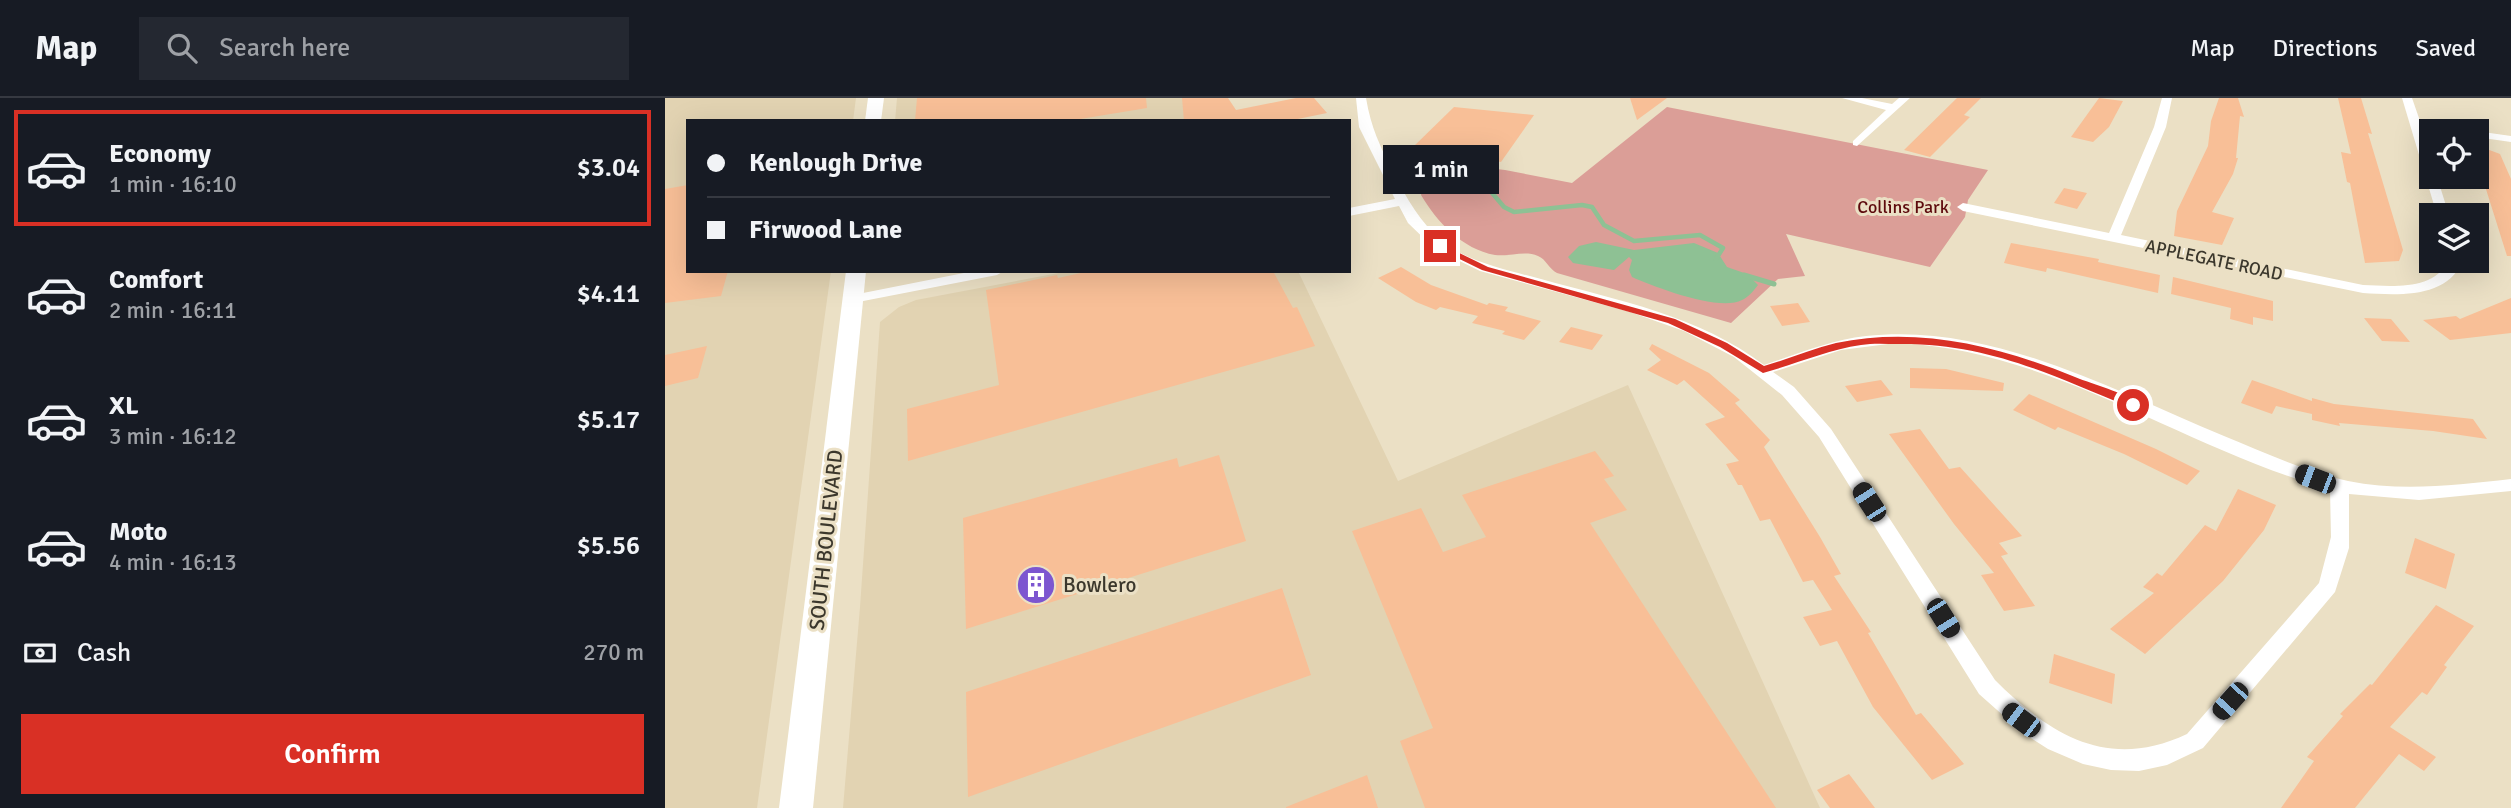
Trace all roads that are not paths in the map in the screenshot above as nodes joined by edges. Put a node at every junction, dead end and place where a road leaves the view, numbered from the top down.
1 (876, 98) edge
2 (1361, 98) edge
3 (1847, 98) edge
4 (1905, 98) edge
5 (2167, 98) edge
6 (2407, 98) edge
7 (1893, 108) junction
8 (873, 119) edge
9 (2415, 124) junction
10 (2419, 125) edge
11 (2489, 136) edge
12 (2419, 137) edge
13 (2511, 139) edge
14 (1857, 142) dead end
15 (1402, 202) junction
16 (1963, 207) dead end
17 (1351, 212) edge
18 (2113, 239) junction
19 (856, 273) edge
20 (987, 273) edge
21 (2448, 273) edge
22 (853, 299) junction
23 (1763, 370) junction
24 (2339, 485) junction
25 (2511, 485) edge
26 (796, 808) edge

1 - 8 main road
2 - 15 street
3 - 7 street
4 - 7 street
5 - 18 street
6 - 9 street
7 - 14 street
9 - 10 street
9 - 12 street
11 - 13 street
15 - 17 street
15 - 23 street
16 - 18 street, APPLEGATE ROAD
18 - 21 street, APPLEGATE ROAD
19 - 22 main road, SOUTH BOULEVARD
20 - 22 street
22 - 26 main road, SOUTH BOULEVARD
23 - 24 street
23 - 24 street
24 - 25 street

